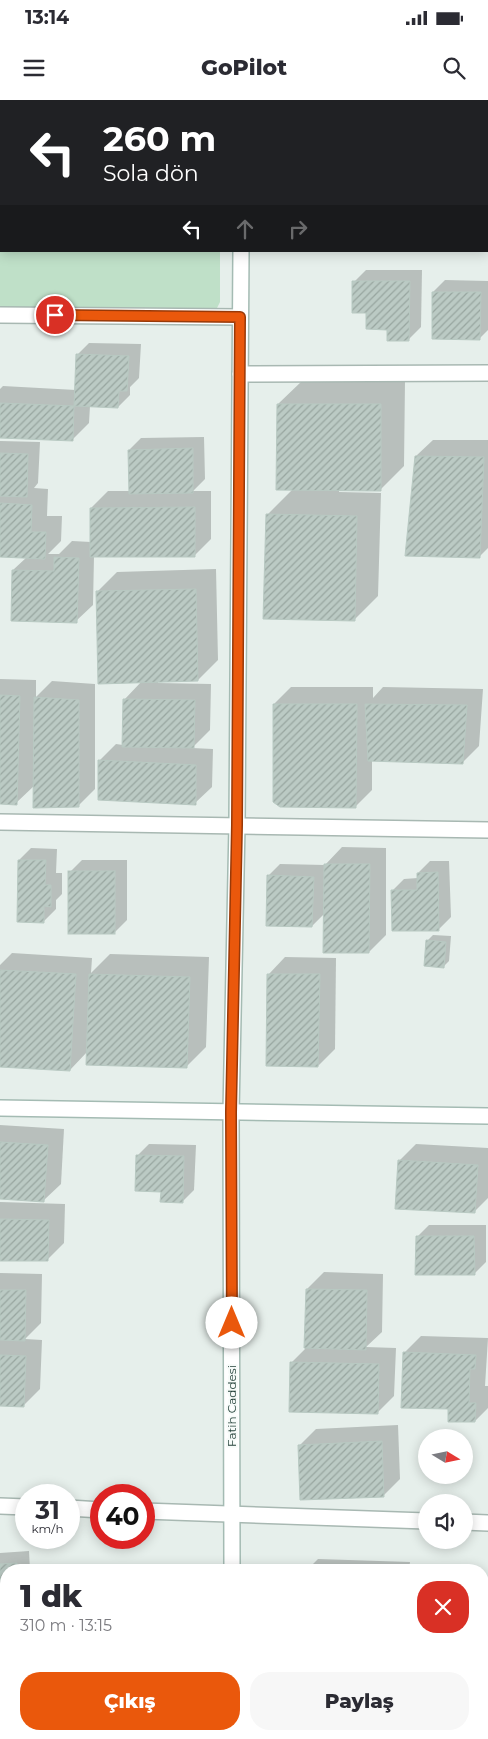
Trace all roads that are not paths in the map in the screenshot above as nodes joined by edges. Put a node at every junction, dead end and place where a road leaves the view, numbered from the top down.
1 (241, 252) edge
2 (0, 314) edge
3 (240, 317) junction
4 (488, 373) edge
5 (240, 374) junction
6 (0, 822) edge
7 (237, 825) junction
8 (488, 830) edge
9 (0, 1108) edge
10 (231, 1112) junction
11 (488, 1116) edge
12 (0, 1506) edge
13 (15, 1507) edge
14 (155, 1511) edge
15 (232, 1514) junction
16 (418, 1521) edge
17 (473, 1522) edge
18 (488, 1523) edge
19 (232, 1564) edge

1 - 3 street, Fatih Caddesi
2 - 3 street
3 - 5 street, Fatih Caddesi
4 - 5 street
5 - 7 street, Fatih Caddesi
6 - 7 street
7 - 8 street
7 - 10 street, Fatih Caddesi
9 - 10 street
10 - 11 street
10 - 15 street, Fatih Caddesi
12 - 13 street
14 - 15 street
15 - 16 street
15 - 19 street, Fatih Caddesi
17 - 18 street

